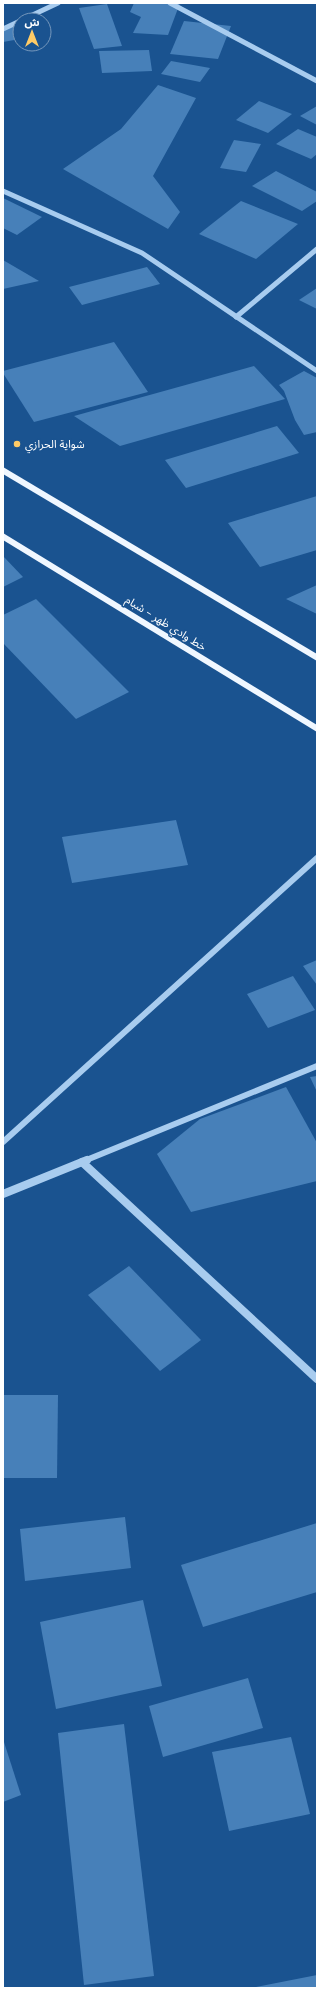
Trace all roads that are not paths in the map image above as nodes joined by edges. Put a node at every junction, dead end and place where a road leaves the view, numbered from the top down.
1 (58, 3) edge
2 (170, 3) edge
3 (38, 12) edge
4 (12, 24) edge
5 (3, 29) edge
6 (317, 81) edge
7 (3, 191) edge
8 (317, 249) edge
9 (236, 317) junction
10 (317, 371) edge
11 (3, 470) edge
12 (3, 536) edge
13 (317, 658) edge
14 (317, 729) edge
15 (317, 858) edge
16 (317, 1066) edge
17 (3, 1142) edge
18 (82, 1162) junction
19 (3, 1194) edge
20 (317, 1379) edge

1 - 3 street
2 - 6 street
4 - 5 street
7 - 9 street
8 - 9 street
9 - 10 street
11 - 13 main road
12 - 14 main road, خط وادي ظهر - شبام
15 - 17 street
16 - 18 street
18 - 19 street
18 - 20 street

